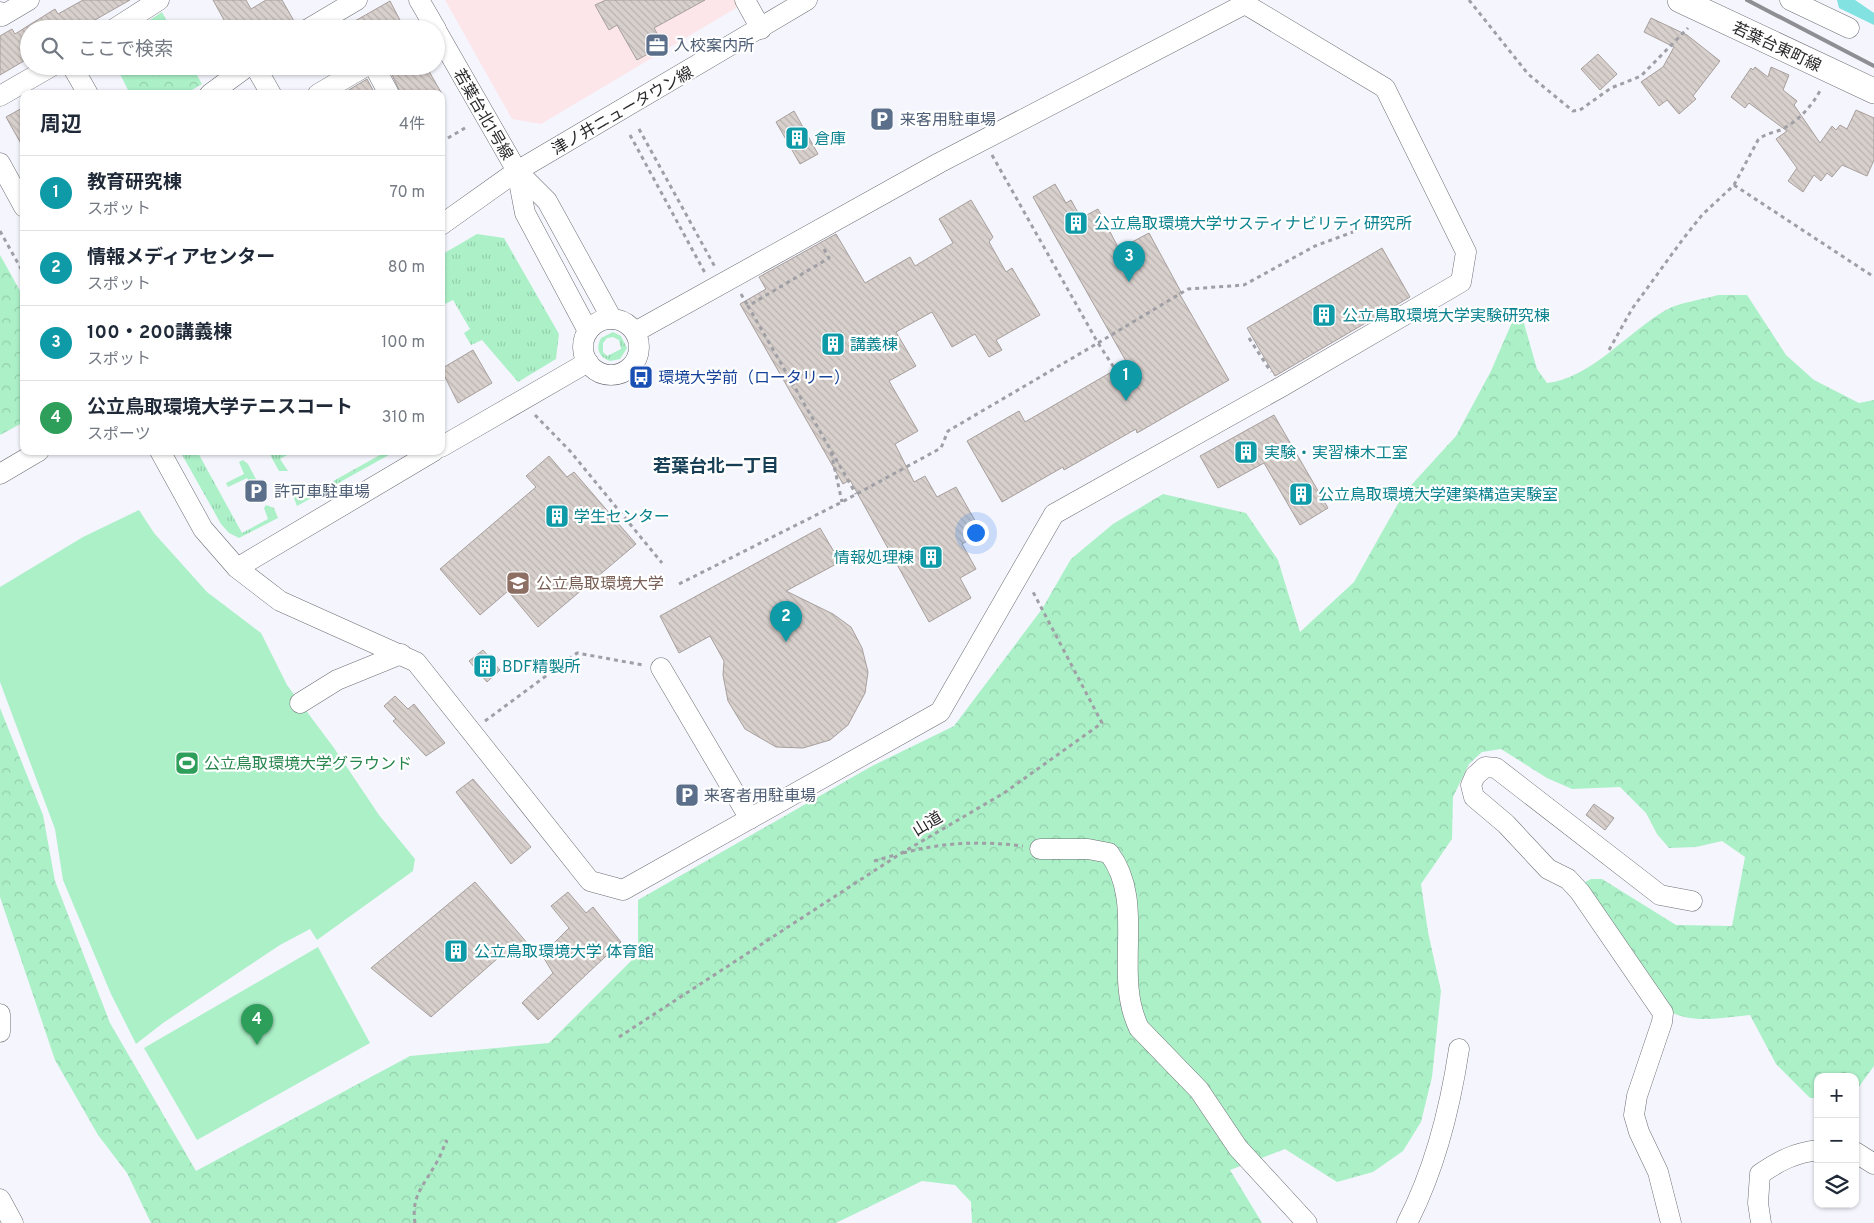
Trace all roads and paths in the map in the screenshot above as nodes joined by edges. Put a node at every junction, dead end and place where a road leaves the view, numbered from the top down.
1 (29, 0) edge
2 (159, 0) edge
3 (357, 0) edge
4 (419, 0) edge
5 (745, 0) edge
6 (807, 0) edge
7 (1469, 0) edge
8 (1790, 0) edge
9 (1693, 3) edge
10 (0, 12) edge
11 (128, 20) edge
12 (323, 20) edge
13 (431, 20) edge
14 (1849, 28) dead end
15 (761, 29) junction
16 (445, 45) edge
17 (1831, 71) junction
18 (36, 75) edge
19 (77, 75) edge
20 (236, 75) edge
21 (260, 75) edge
22 (351, 75) edge
23 (378, 75) edge
24 (86, 90) edge
25 (215, 90) edge
26 (269, 90) edge
27 (325, 90) edge
28 (386, 90) edge
29 (1874, 91) edge
30 (0, 96) edge
31 (466, 128) dead end
32 (640, 130) dead end
33 (630, 135) dead end
34 (445, 140) edge
35 (990, 150) dead end
36 (0, 163) edge
37 (517, 172) junction
38 (1734, 184) junction
39 (20, 200) edge
40 (445, 222) edge
41 (0, 231) edge
42 (1353, 232) dead end
43 (821, 244) dead end
44 (20, 267) edge
45 (718, 272) dead end
46 (1874, 277) edge
47 (708, 278) dead end
48 (612, 319) junction
49 (588, 331) junction
50 (635, 332) junction
51 (1249, 338) dead end
52 (1098, 343) junction
53 (1609, 350) dead end
54 (588, 362) junction
55 (1124, 383) dead end
56 (1281, 387) junction
57 (521, 400) junction
58 (445, 445) edge
59 (830, 449) junction
60 (32, 455) edge
61 (162, 455) edge
62 (427, 455) edge
63 (0, 474) edge
64 (856, 494) junction
65 (842, 502) junction
66 (662, 563) dead end
67 (237, 568) junction
68 (1022, 571) junction
69 (679, 584) dead end
70 (401, 654) junction
71 (661, 668) joint
72 (300, 703) dead end
73 (473, 731) junction
74 (750, 819) junction
75 (1040, 849) joint
76 (874, 861) dead end
77 (1692, 901) dead end
78 (0, 1014) edge
79 (0, 1032) edge
80 (619, 1037) dead end
81 (1459, 1049) dead end
82 (447, 1140) dead end
83 (1814, 1150) edge
84 (1859, 1155) edge
85 (1874, 1164) edge
86 (0, 1199) edge
87 (13, 1223) edge
88 (415, 1223) edge
89 (1307, 1223) edge
90 (1407, 1223) edge
91 (1671, 1223) edge
92 (1761, 1223) edge

1 - 10 street
2 - 11 street
3 - 12 street
4 - 13 street, 若葉台北1号線
5 - 15 street
6 - 15 street, 津ノ井ニュータウン線
7 - 9 path
8 - 14 street
9 - 17 main road, 若葉台東町線
15 - 37 street, 津ノ井ニュータウン線
16 - 37 street, 若葉台北1号線
17 - 29 main road, 若葉台東町線
17 - 38 path
18 - 30 street
19 - 24 street
20 - 25 street
21 - 26 street
22 - 27 street
23 - 28 street
31 - 34 path
32 - 45 path
33 - 47 path
35 - 52 path
36 - 39 street
37 - 40 street, 津ノ井ニュータウン線
37 - 48 street
37 - 49 street
38 - 46 path
38 - 53 path
41 - 44 path
42 - 52 path
43 - 59 path
48 - 49 street
48 - 50 street
49 - 54 street
50 - 54 street
50 - 56 street
51 - 56 path
52 - 55 path
52 - 64 path
54 - 57 street
56 - 68 street
57 - 58 street
57 - 66 path
59 - 64 path
59 - 65 path
60 - 63 street
61 - 67 street
62 - 67 street
64 - 65 path
65 - 69 path
67 - 70 street
68 - 74 street
68 - 80 path, 山道
70 - 72 street
70 - 73 street
71 - 73 path
71 - 74 street
73 - 74 street
75 - 76 path
75 - 89 street
77 - 91 street
78 - 79 street
81 - 90 street
82 - 88 path
83 - 92 street
84 - 85 street
86 - 87 street

